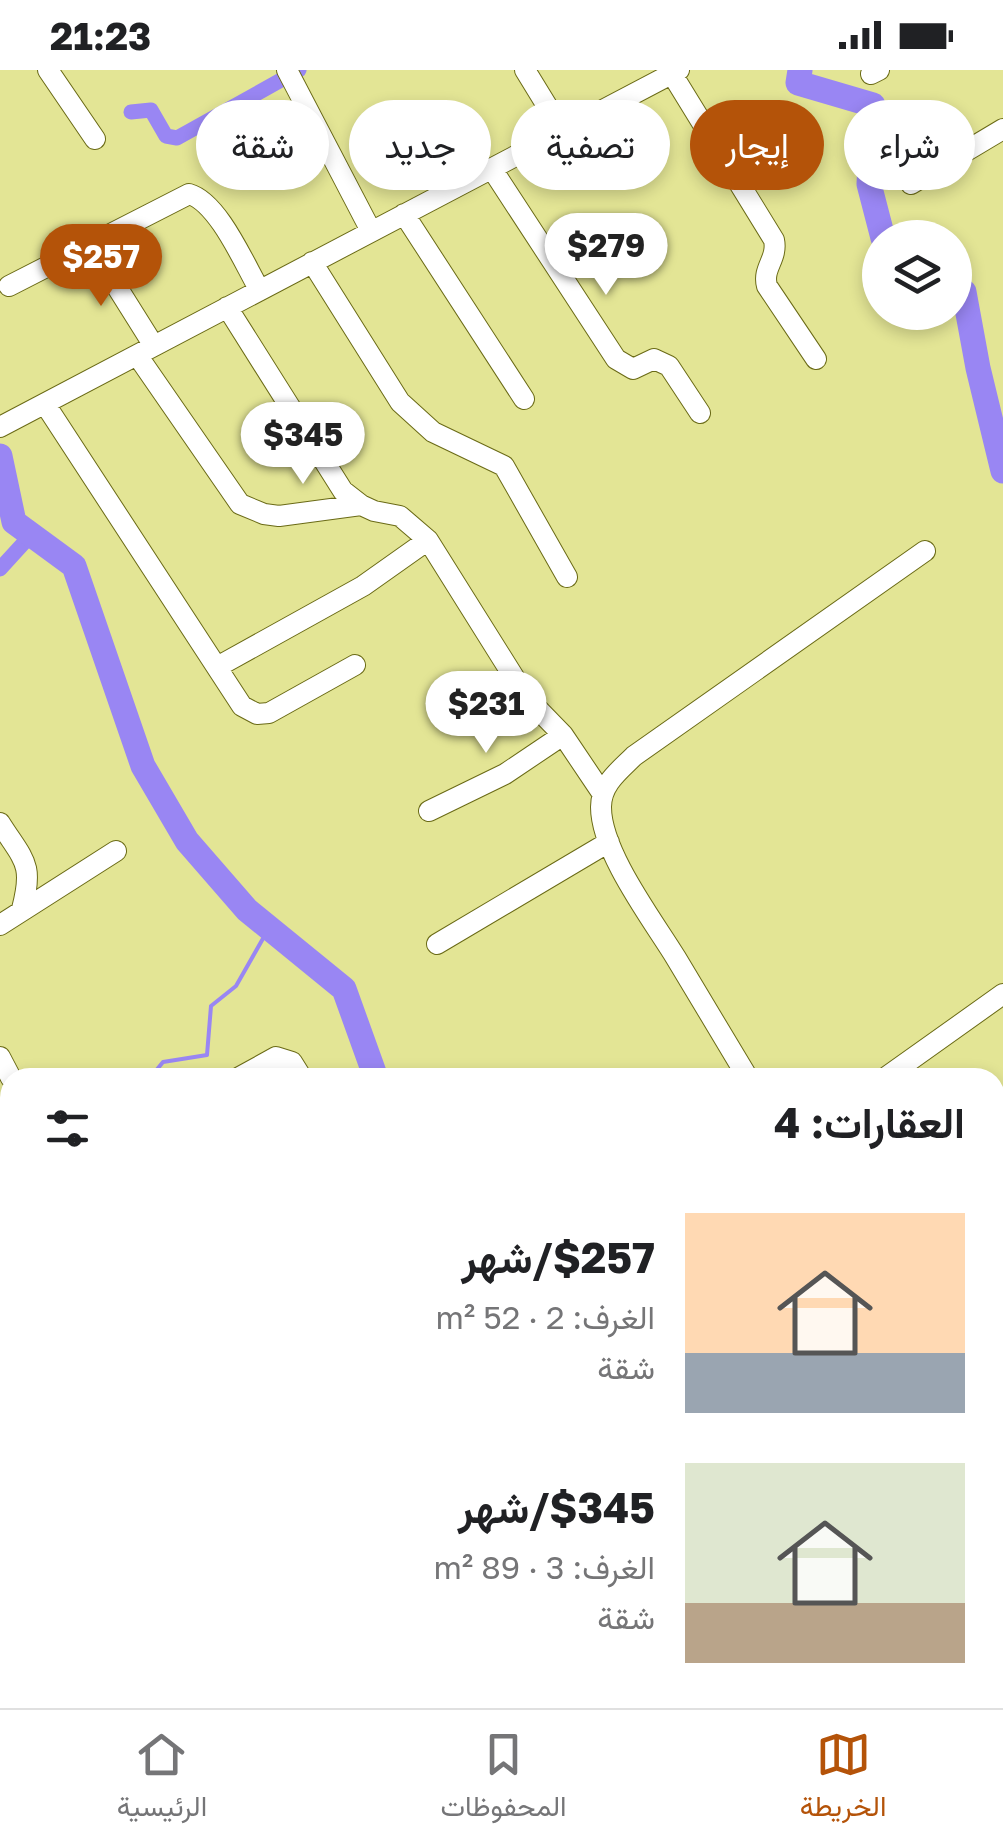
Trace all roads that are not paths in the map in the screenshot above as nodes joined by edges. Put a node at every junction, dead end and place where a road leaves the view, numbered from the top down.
1 (48, 70) edge
2 (287, 70) edge
3 (525, 70) edge
4 (676, 72) edge
5 (644, 78) edge
6 (543, 100) edge
7 (611, 100) edge
8 (1003, 129) edge
9 (95, 138) dead end
10 (975, 146) edge
11 (511, 159) edge
12 (492, 169) junction
13 (404, 214) junction
14 (372, 231) junction
15 (90, 244) junction
16 (312, 262) junction
17 (8, 286) dead end
18 (259, 289) junction
19 (227, 307) junction
20 (146, 350) junction
21 (816, 359) dead end
22 (524, 399) dead end
23 (45, 404) junction
24 (700, 413) dead end
25 (1, 427) edge
26 (361, 505) junction
27 (428, 540) junction
28 (925, 551) dead end
29 (567, 578) dead end
30 (355, 665) dead end
31 (216, 667) junction
32 (563, 735) junction
33 (602, 793) junction
34 (429, 811) dead end
35 (0, 823) edge
36 (610, 842) junction
37 (116, 851) dead end
38 (22, 909) junction
39 (0, 925) edge
40 (437, 944) dead end
41 (1003, 994) edge
42 (256, 1068) edge
43 (296, 1068) edge
44 (742, 1068) edge
45 (899, 1068) edge

1 - 9 street
2 - 14 street
3 - 6 street
4 - 5 street
4 - 21 street
5 - 7 street
8 - 10 street
11 - 12 street
12 - 13 street
12 - 24 street
13 - 14 street
13 - 22 street
14 - 16 street
15 - 17 street
15 - 18 street
15 - 20 street
16 - 18 street
16 - 29 street
18 - 19 street
19 - 20 street
19 - 26 street
20 - 23 street
20 - 26 street
23 - 25 street
23 - 31 street
26 - 27 street
27 - 31 street
27 - 32 street
28 - 33 street
30 - 31 street
32 - 33 street
32 - 34 street
33 - 36 street
35 - 38 street
36 - 40 street
36 - 44 street
37 - 38 street
38 - 39 street
41 - 45 street
42 - 43 street

